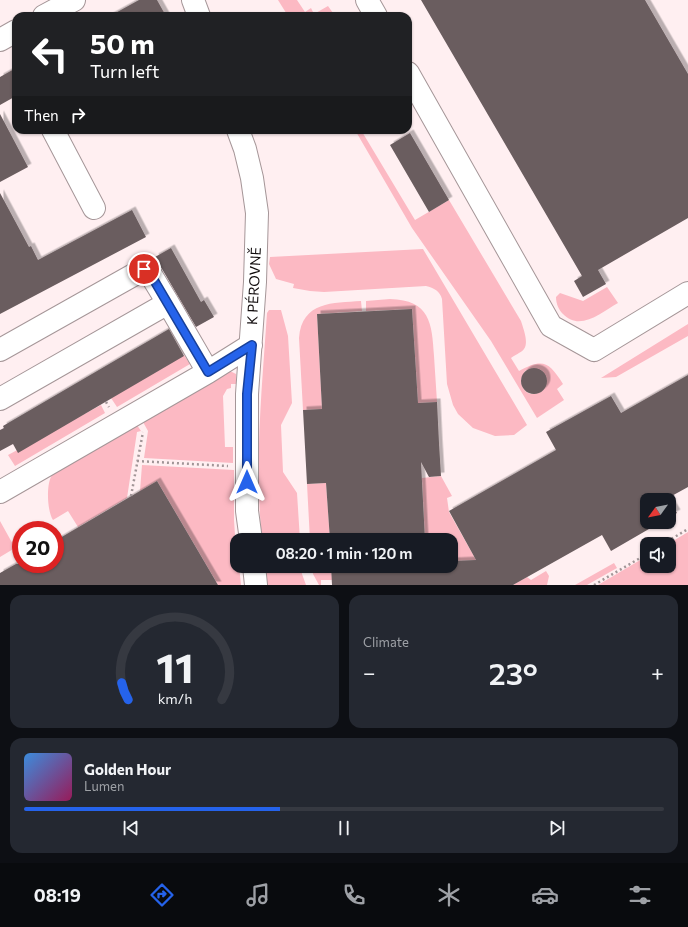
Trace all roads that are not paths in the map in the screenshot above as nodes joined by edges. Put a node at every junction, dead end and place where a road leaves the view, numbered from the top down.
1 (74, 0) edge
2 (193, 0) edge
3 (367, 0) edge
4 (52, 12) edge
5 (198, 12) edge
6 (374, 12) edge
7 (12, 34) edge
8 (0, 40) edge
9 (412, 80) edge
10 (55, 134) edge
11 (239, 134) edge
12 (94, 208) dead end
13 (688, 293) edge
14 (168, 303) junction
15 (252, 345) junction
16 (0, 350) edge
17 (208, 372) junction
18 (0, 400) edge
19 (0, 492) edge
20 (250, 533) edge
21 (255, 573) edge
22 (256, 585) edge

1 - 4 street
2 - 5 street
3 - 6 street
7 - 8 street
9 - 13 street
10 - 12 street
11 - 15 street, K PÉROVNĚ
14 - 16 street
14 - 17 street
14 - 18 street
15 - 17 street
15 - 20 street, K PÉROVNĚ
17 - 19 street
21 - 22 street

